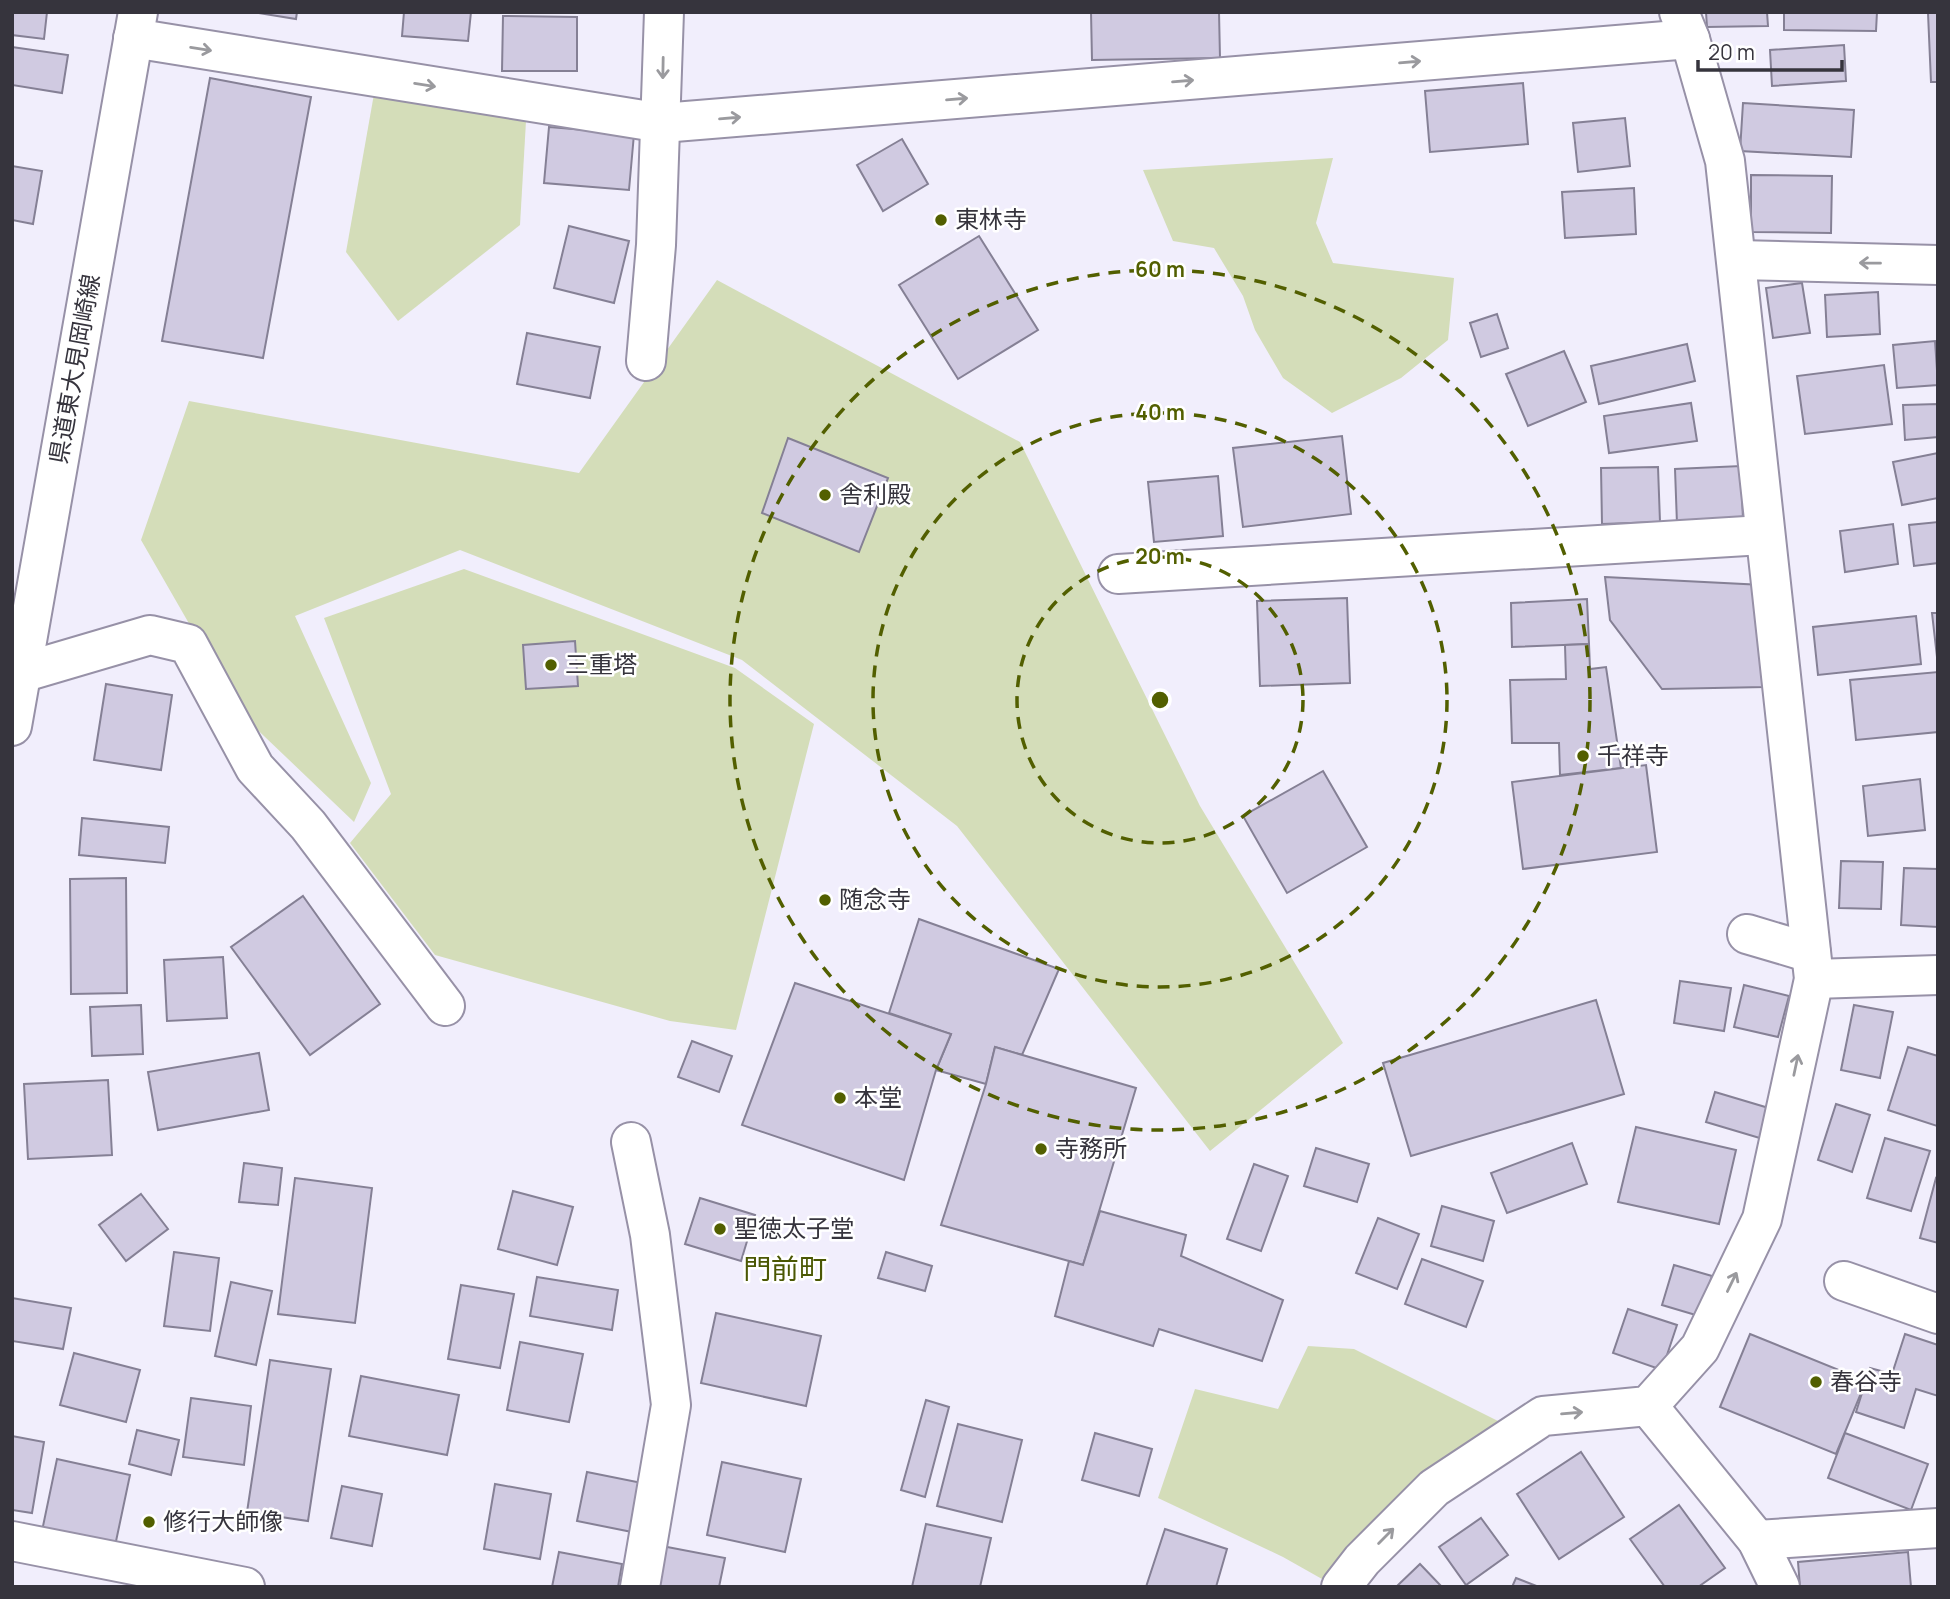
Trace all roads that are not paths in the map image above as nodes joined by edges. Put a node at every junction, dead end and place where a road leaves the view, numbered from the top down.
1 (664, 12) edge
2 (135, 25) edge
3 (1684, 26) edge
4 (662, 124) junction
5 (1738, 260) junction
6 (1938, 265) edge
7 (646, 361) dead end
8 (1763, 535) junction
9 (1118, 574) dead end
10 (17, 672) edge
11 (12, 726) edge
12 (1747, 934) dead end
13 (1813, 966) junction
14 (1938, 975) edge
15 (445, 1006) dead end
16 (631, 1142) dead end
17 (1843, 1281) dead end
18 (1938, 1314) edge
19 (1648, 1406) junction
20 (1938, 1528) edge
21 (1757, 1540) junction
22 (12, 1541) edge
23 (245, 1587) edge
24 (640, 1587) edge
25 (1341, 1587) edge
26 (1780, 1587) edge

1 -> 4 street
2 -> 4 street
2 - 10 street, 県道東大見岡崎線
4 -> 3 street
3 - 5 street
4 - 7 street
6 -> 5 street
5 - 8 street
8 - 9 street
8 - 13 street
10 - 11 street, 県道東大見岡崎線
10 - 15 street
12 - 13 street
13 - 14 street
19 -> 13 street
16 - 24 street
17 - 18 street
19 - 21 street
25 -> 19 street
20 - 21 street
21 - 26 street
22 - 23 street

